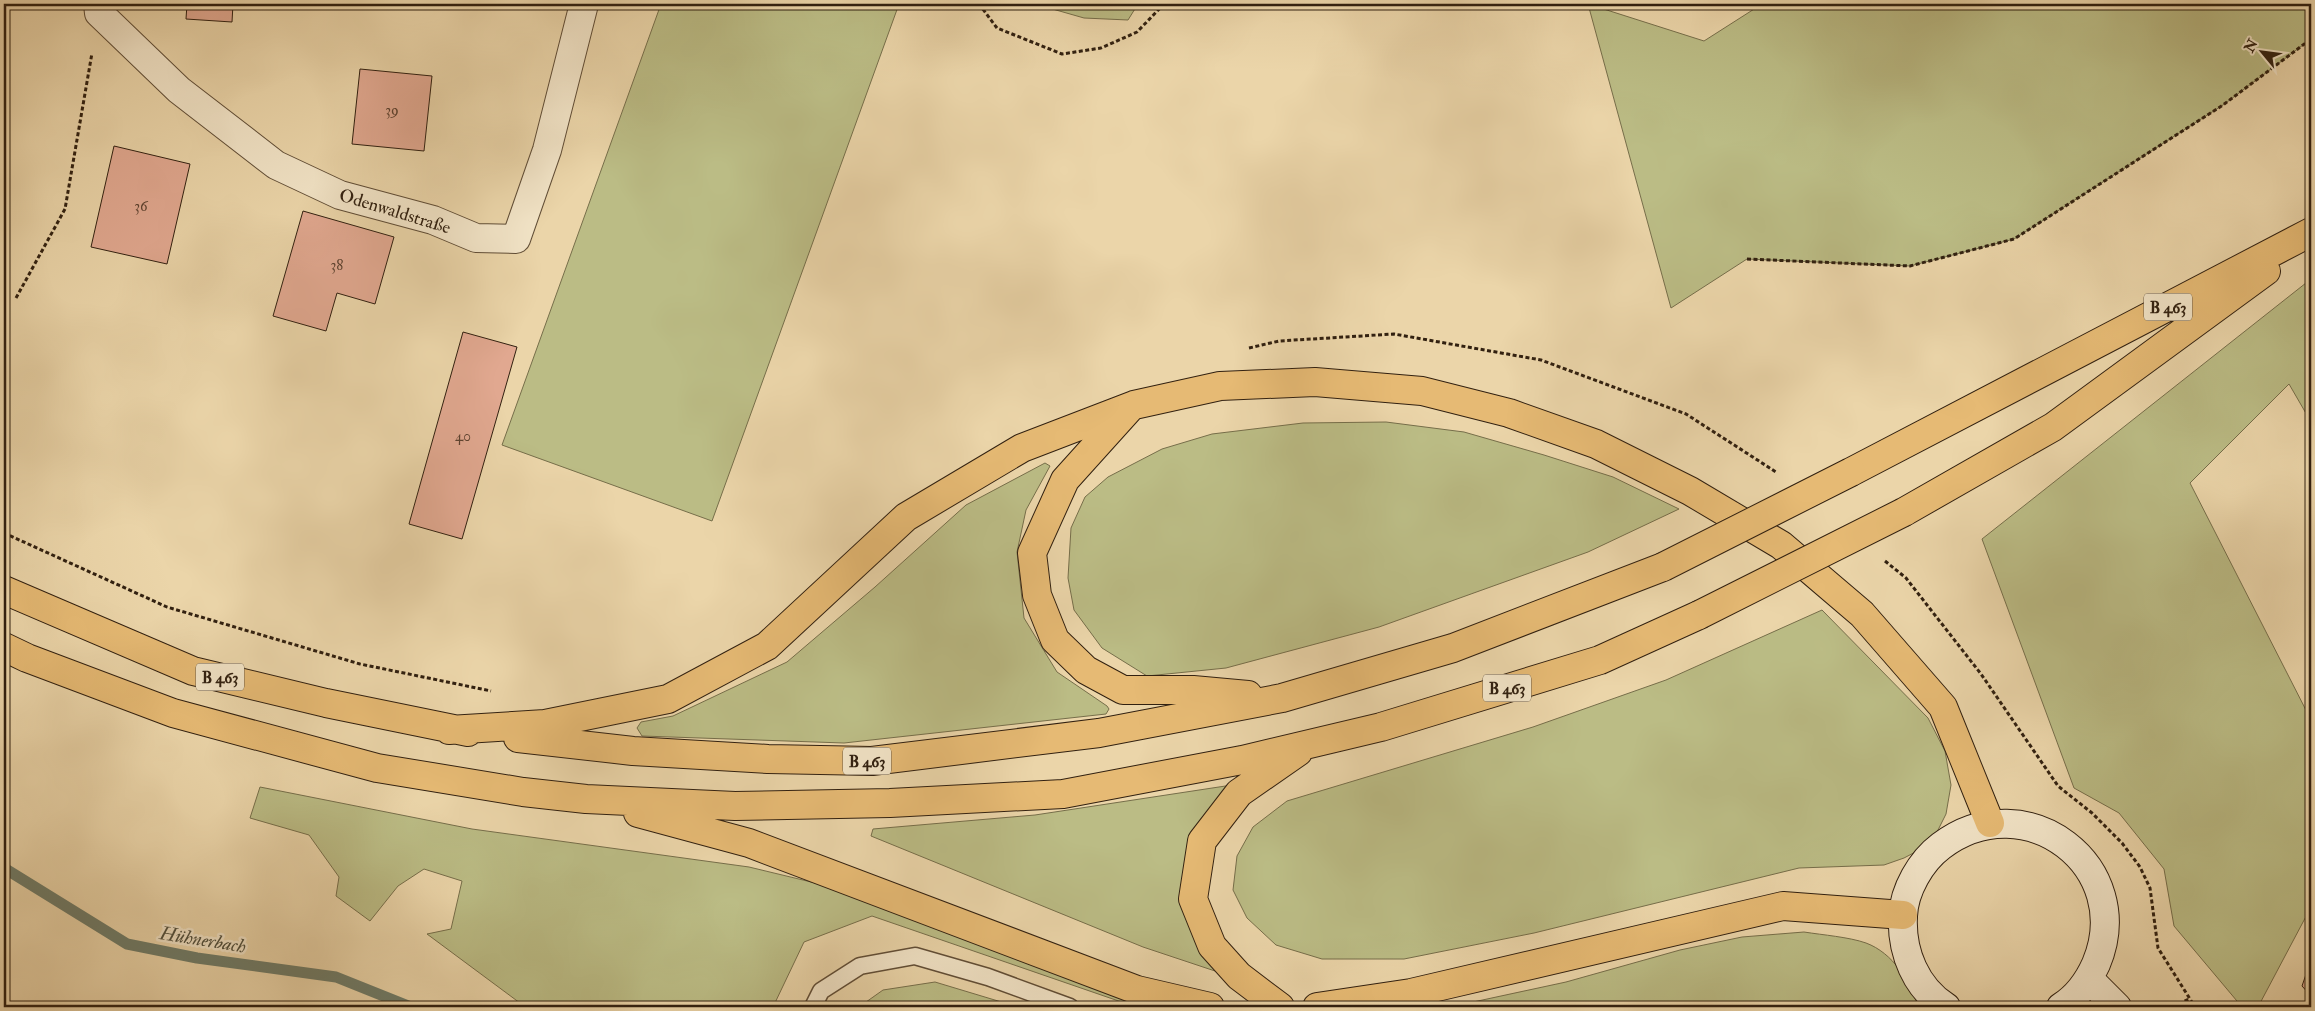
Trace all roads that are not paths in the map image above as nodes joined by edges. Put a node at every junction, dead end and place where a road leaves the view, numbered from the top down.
1 (584, 4) edge
2 (98, 8) edge
3 (2311, 232) edge
4 (2311, 237) edge
5 (1134, 405) junction
6 (4, 590) edge
7 (4, 647) edge
8 (1282, 698) junction
9 (449, 730) junction
10 (1310, 744) junction
11 (586, 799) junction
12 (1990, 823) junction
13 (1902, 915) junction
14 (2089, 979) junction
15 (814, 1007) edge
16 (1070, 1007) edge
17 (1210, 1007) edge
18 (1280, 1007) edge
19 (1317, 1007) edge
20 (1946, 1007) edge
21 (2061, 1007) edge
22 (2117, 1007) edge

1 - 2 street, Odenwaldstraße
3 - 8 highway, B 463, bridge
4 - 10 highway, B 463, bridge
5 - 8 highway, B 463
5 - 9 highway, B 463
5 - 12 highway
6 - 9 highway, B 463
7 - 11 highway, B 463
8 - 9 highway, B 463
10 - 11 highway, B 463
10 - 18 highway, B 463
11 - 17 highway, B 463
12 - 13 street
12 - 14 street
13 - 19 highway
13 - 20 street
14 - 21 street
14 - 22 street
15 - 16 lane

